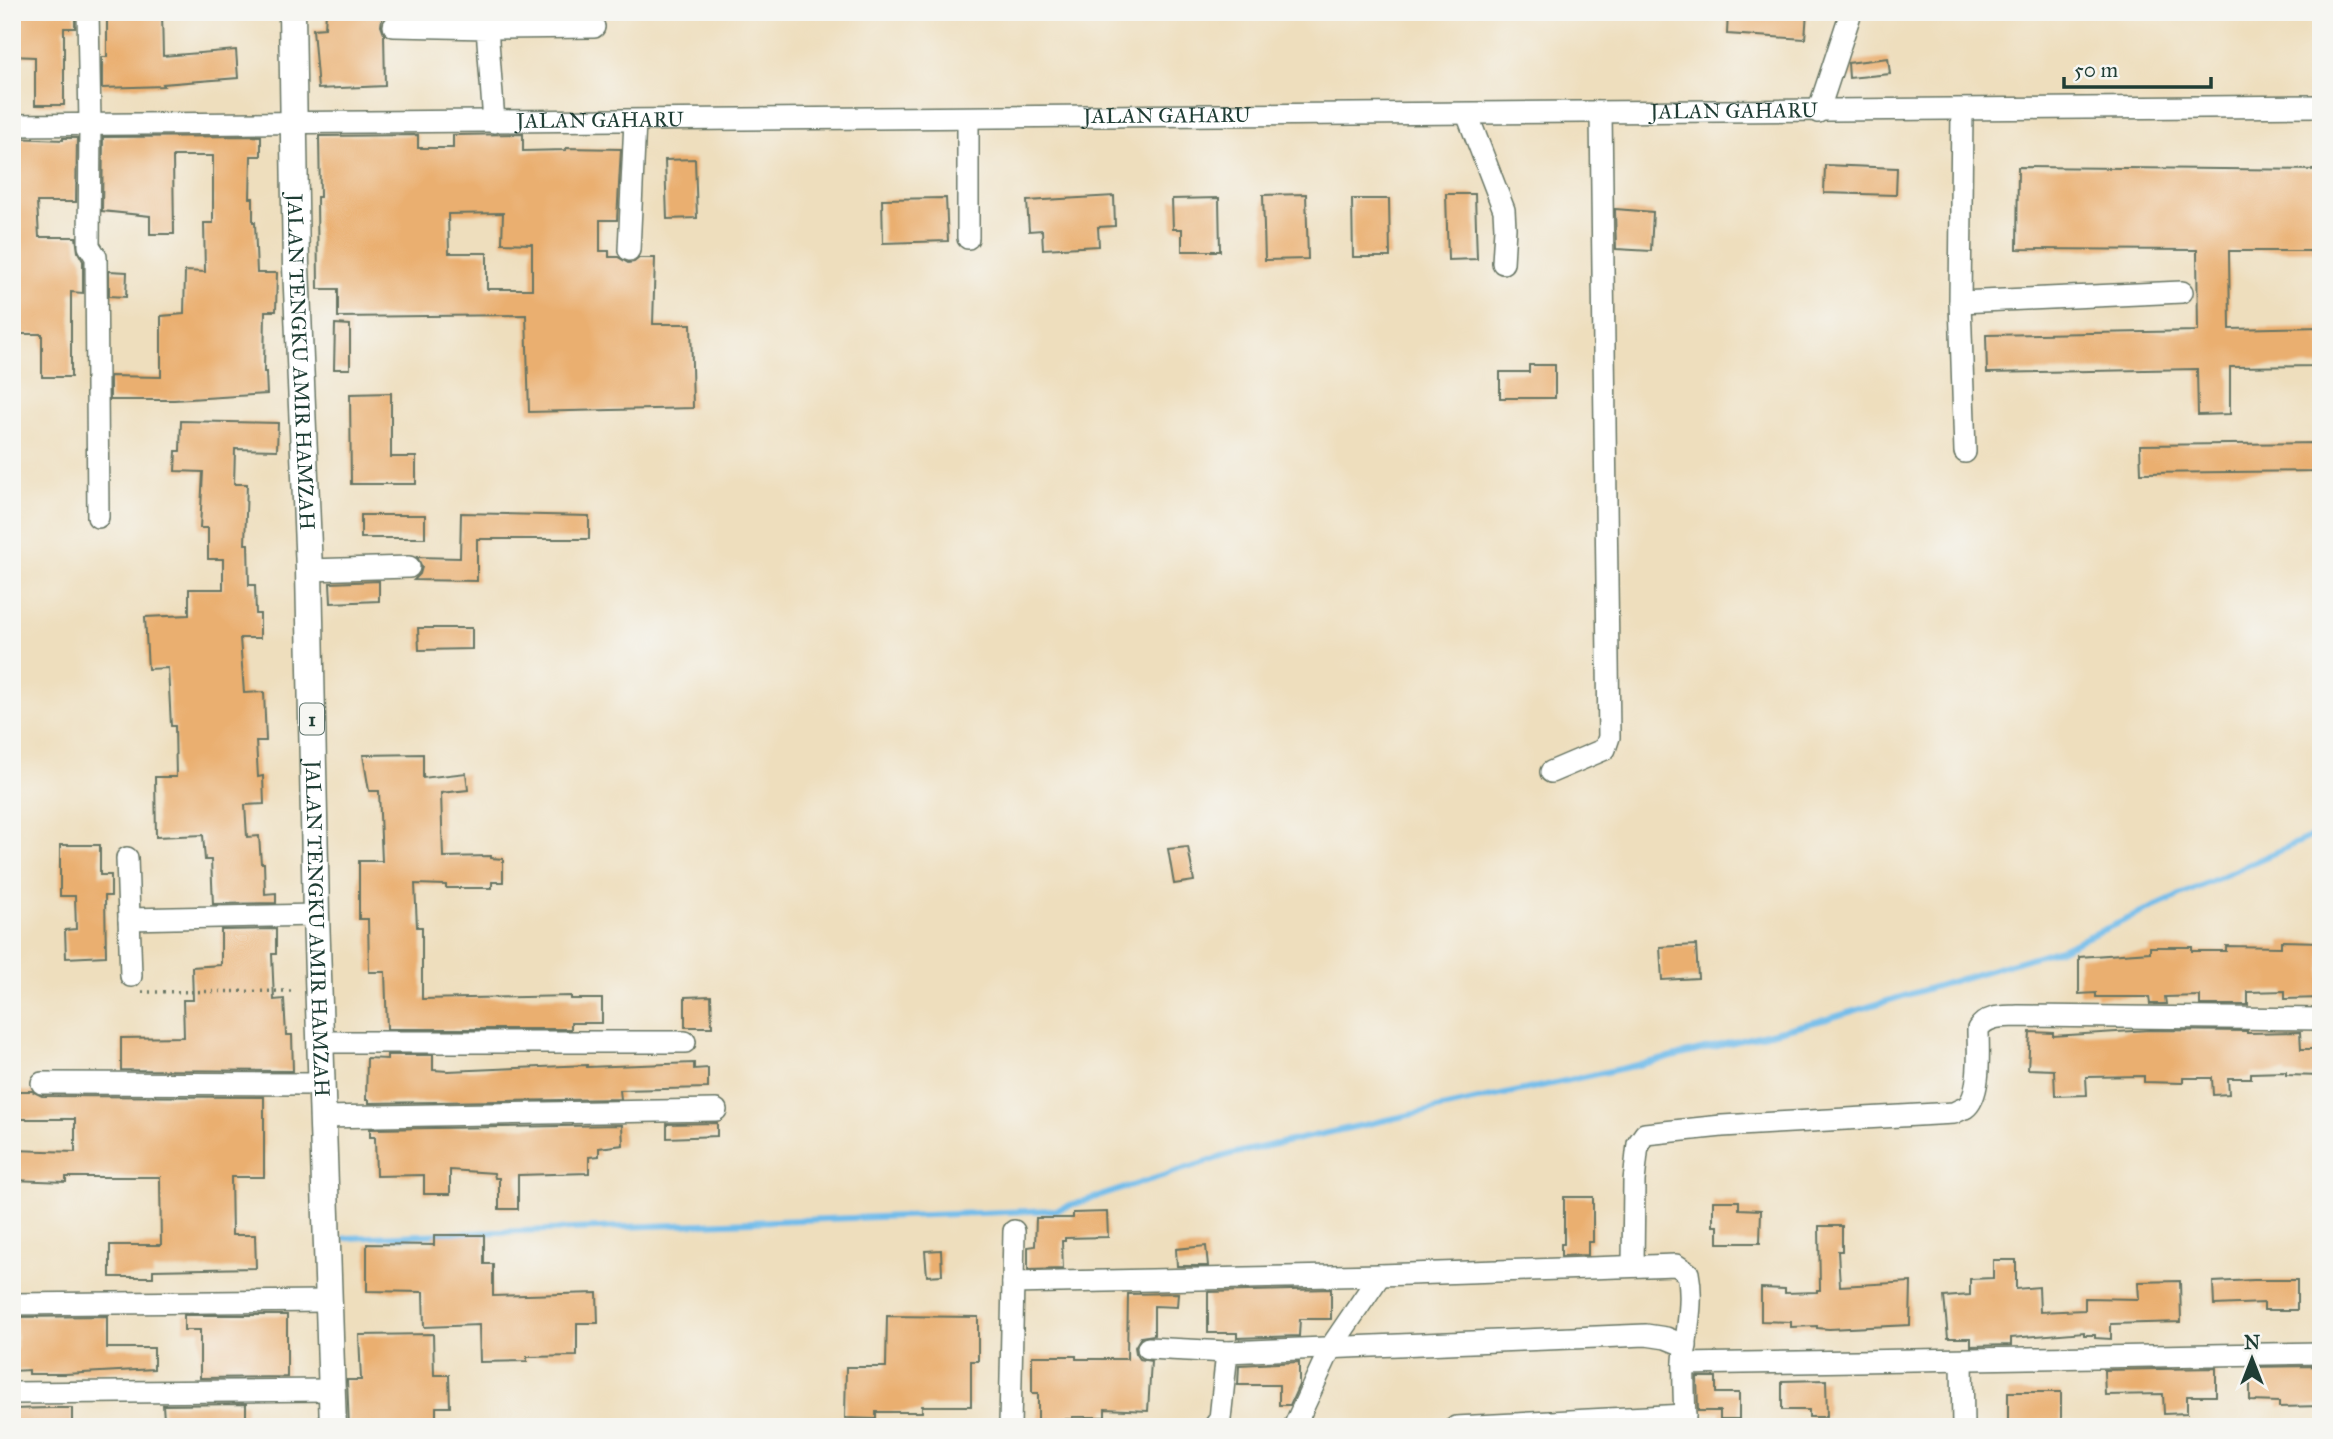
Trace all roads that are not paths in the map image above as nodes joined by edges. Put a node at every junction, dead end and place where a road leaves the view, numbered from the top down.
1 (88, 12) edge
2 (292, 12) edge
3 (1850, 13) edge
4 (487, 20) edge
5 (394, 26) dead end
6 (594, 27) dead end
7 (2321, 106) edge
8 (1818, 111) junction
9 (1962, 111) junction
10 (1467, 114) junction
11 (1601, 114) junction
12 (968, 118) junction
13 (635, 121) junction
14 (494, 122) junction
15 (294, 123) junction
16 (12, 124) edge
17 (90, 124) junction
18 (968, 237) dead end
19 (629, 250) dead end
20 (1503, 264) dead end
21 (2182, 292) dead end
22 (1960, 302) junction
23 (1965, 452) dead end
24 (98, 517) dead end
25 (409, 567) dead end
26 (309, 570) junction
27 (1551, 772) dead end
28 (127, 858) dead end
29 (316, 915) junction
30 (129, 919) junction
31 (131, 976) road end
32 (2321, 1019) edge
33 (320, 1042) junction
34 (685, 1042) dead end
35 (42, 1083) dead end
36 (321, 1084) junction
37 (716, 1110) dead end
38 (322, 1117) junction
39 (1014, 1231) dead end
40 (1633, 1266) junction
41 (1380, 1275) junction
42 (1013, 1283) junction
43 (328, 1301) junction
44 (12, 1304) edge
45 (1331, 1346) junction
46 (1148, 1348) dead end
47 (1227, 1352) junction
48 (2321, 1353) edge
49 (1685, 1355) junction
50 (1962, 1360) junction
51 (331, 1390) junction
52 (12, 1393) edge
53 (1685, 1421) edge
54 (332, 1427) edge
55 (1010, 1427) edge
56 (1214, 1427) edge
57 (1294, 1427) edge
58 (1456, 1427) edge
59 (1963, 1427) edge

1 - 17 street
2 - 15 main road, JALAN TENGKU AMIR HAMZAH / 1
3 - 8 street
4 - 5 street
4 - 6 street
4 - 14 street
7 - 9 street, JALAN GAHARU
8 - 9 street, JALAN GAHARU
8 - 11 street, JALAN GAHARU
9 - 22 street
10 - 11 street, JALAN GAHARU
10 - 12 street, JALAN GAHARU
10 - 20 street
11 - 27 street
12 - 13 street, JALAN GAHARU
12 - 18 street
13 - 14 street, JALAN GAHARU
13 - 19 street
14 - 15 street, JALAN GAHARU
15 - 17 street, JALAN GAHARU
15 - 26 main road, JALAN TENGKU AMIR HAMZAH / 1
16 - 17 street, JALAN GAHARU
17 - 24 street
21 - 22 street
22 - 23 street
25 - 26 street
26 - 29 main road, JALAN TENGKU AMIR HAMZAH / 1
28 - 30 street
29 - 30 street
29 - 33 main road, JALAN TENGKU AMIR HAMZAH / 1
30 - 31 street
32 - 40 street
33 - 34 street
33 - 36 main road, JALAN TENGKU AMIR HAMZAH / 1
35 - 36 street
36 - 38 main road, JALAN TENGKU AMIR HAMZAH / 1
37 - 38 street
38 - 43 main road, JALAN TENGKU AMIR HAMZAH / 1
39 - 42 street
40 - 41 street
40 - 49 street
41 - 42 street
41 - 45 street
42 - 55 street
43 - 44 street
43 - 51 main road, JALAN TENGKU AMIR HAMZAH / 1
45 - 47 street
45 - 49 street
45 - 57 street
46 - 47 street
47 - 56 street
48 - 50 street
49 - 50 street
49 - 53 street
50 - 59 street
51 - 52 street
51 - 54 main road, JALAN TENGKU AMIR HAMZAH / 1
53 - 58 street

